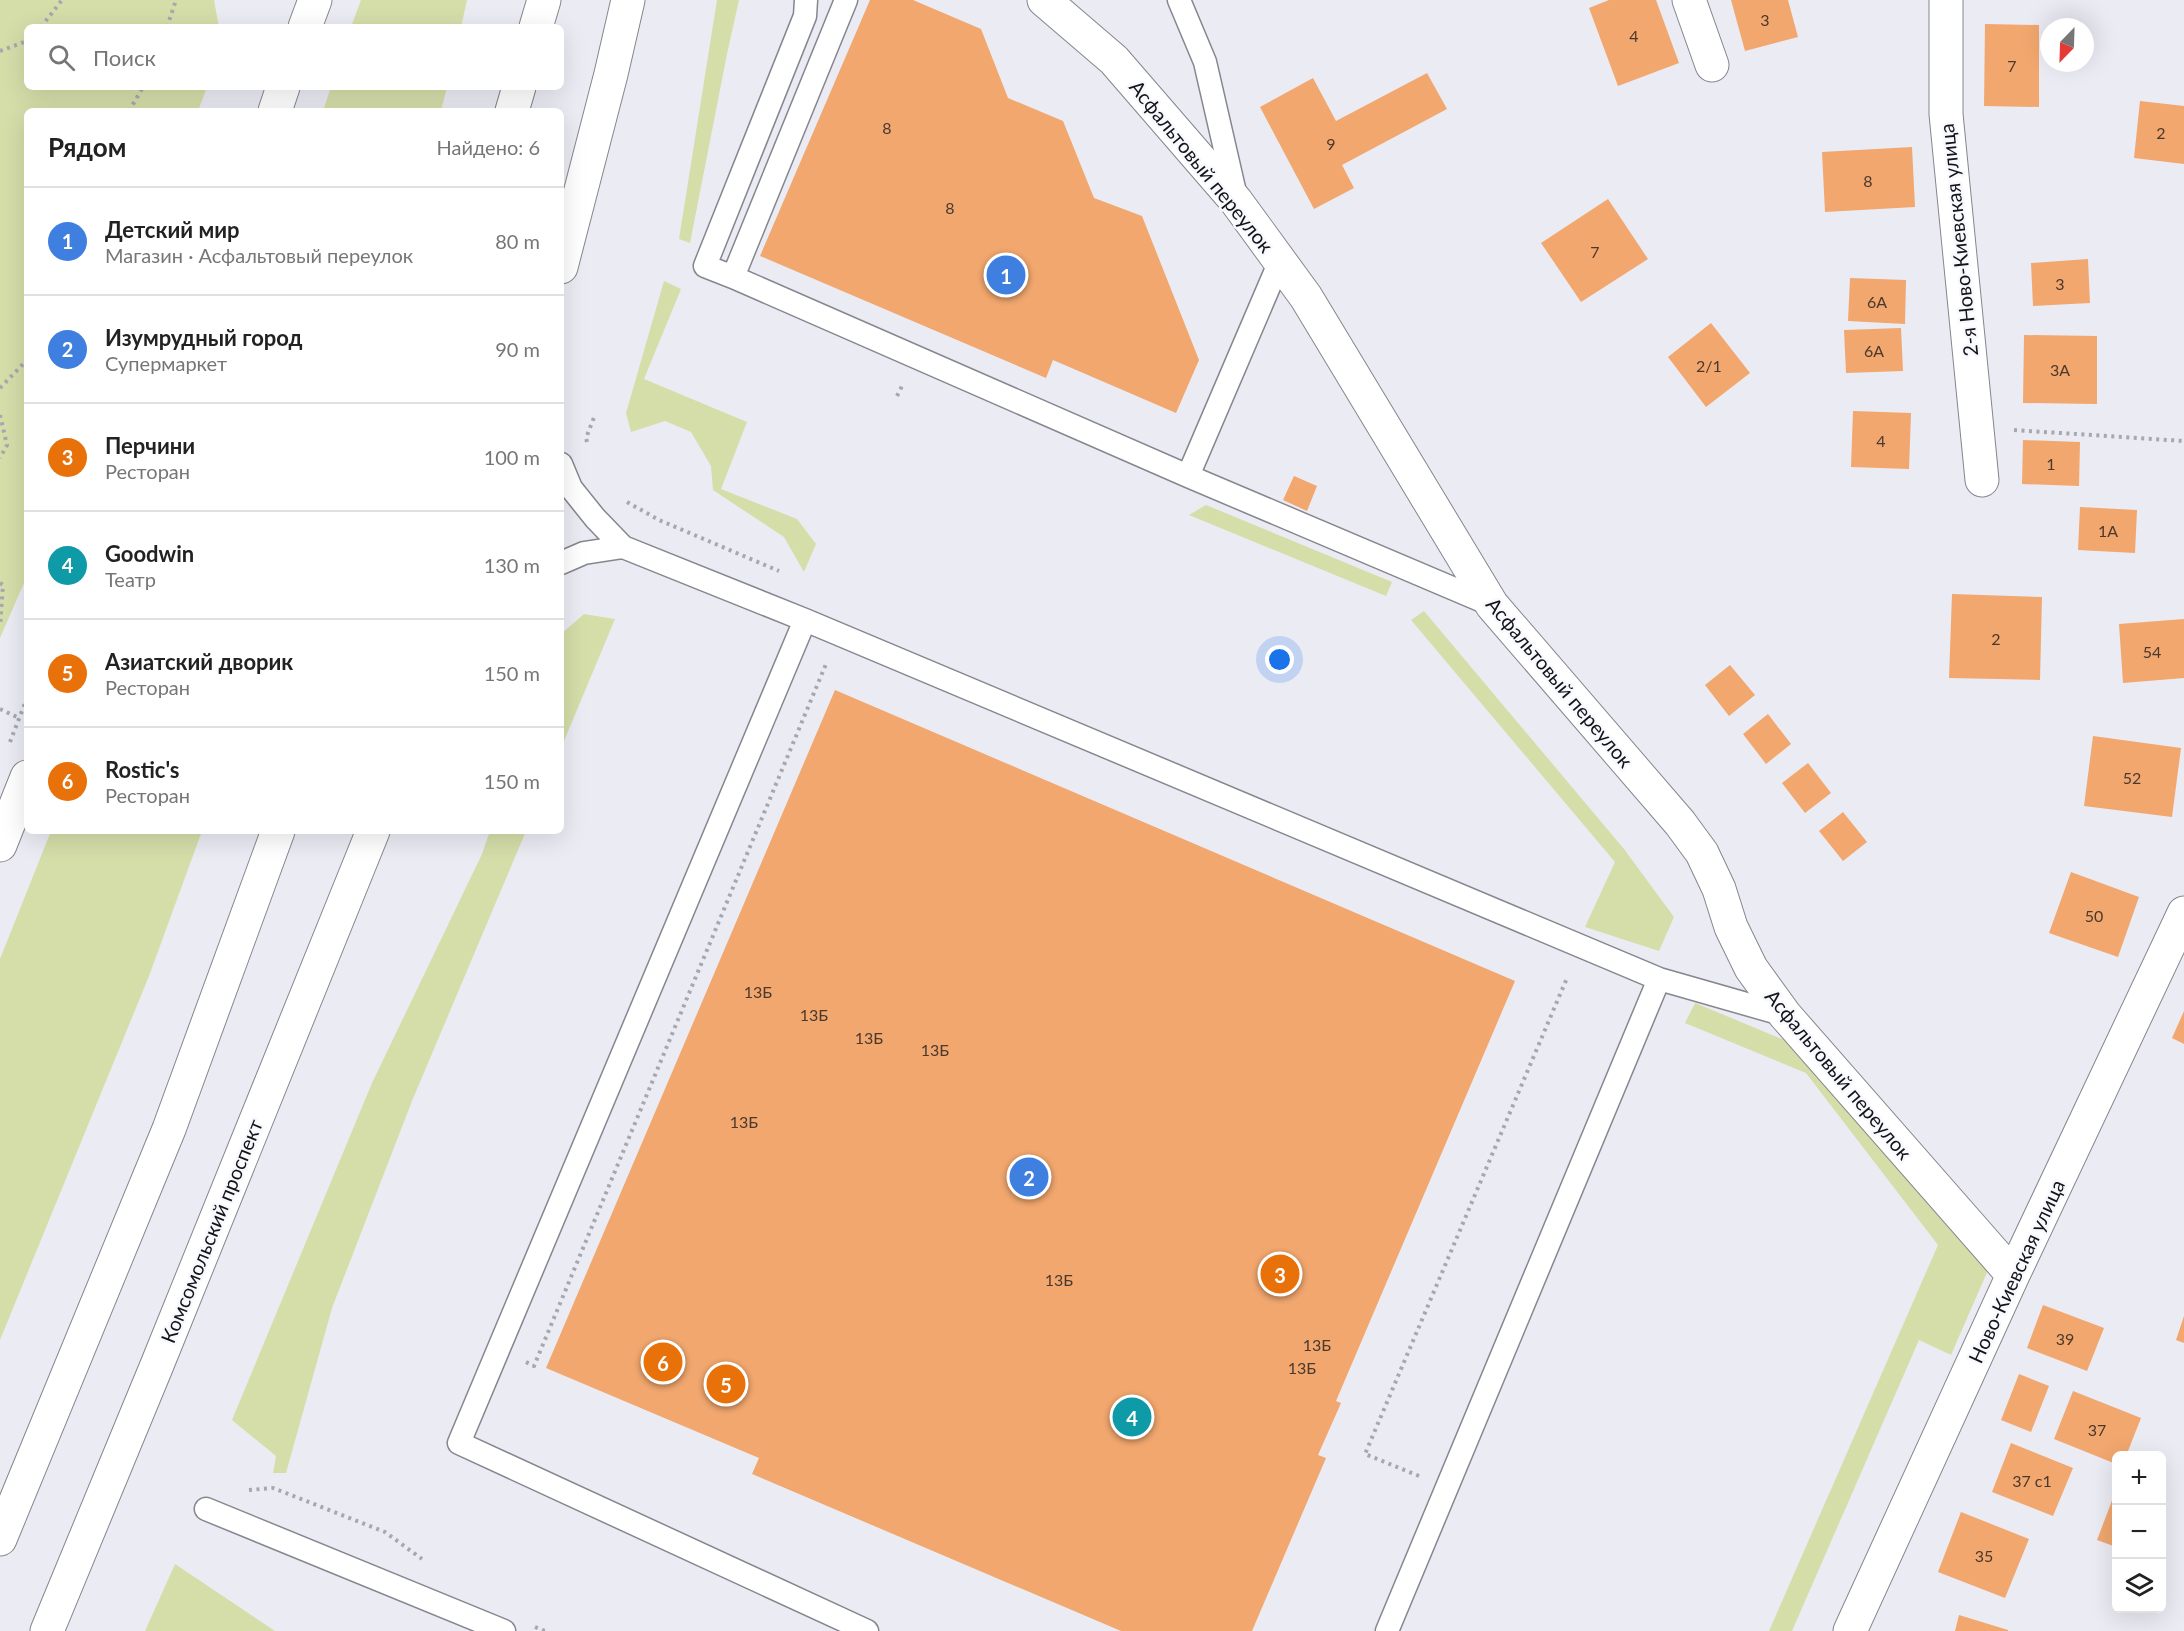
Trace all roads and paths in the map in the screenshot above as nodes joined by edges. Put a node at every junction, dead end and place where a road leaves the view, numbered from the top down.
1 (62, 0) edge
2 (176, 0) edge
3 (315, 0) edge
4 (544, 0) edge
5 (628, 0) edge
6 (806, 0) edge
7 (846, 0) edge
8 (1044, 0) edge
9 (1179, 0) edge
10 (1689, 0) edge
11 (1946, 0) edge
12 (43, 24) edge
13 (168, 24) edge
14 (306, 24) edge
15 (537, 24) edge
16 (24, 42) edge
17 (0, 51) edge
18 (1712, 65) dead end
19 (141, 90) edge
20 (282, 90) edge
21 (518, 90) edge
22 (131, 108) edge
23 (275, 108) edge
24 (513, 108) edge
25 (1236, 201) junction
26 (564, 255) edge
27 (1280, 261) junction
28 (733, 277) junction
29 (24, 363) edge
30 (0, 388) edge
31 (0, 415) edge
32 (595, 415) dead end
33 (1977, 428) junction
34 (2184, 441) edge
35 (588, 448) dead end
36 (0, 458) edge
37 (564, 471) edge
38 (1188, 476) junction
39 (1982, 480) dead end
40 (623, 500) dead end
41 (623, 547) junction
42 (564, 562) edge
43 (788, 575) dead end
44 (0, 583) edge
45 (1492, 605) junction
46 (805, 620) junction
47 (0, 626) edge
48 (827, 663) dead end
49 (24, 706) edge
50 (0, 709) edge
51 (19, 718) junction
52 (8, 749) dead end
53 (24, 785) edge
54 (277, 834) edge
55 (372, 834) edge
56 (0, 845) edge
57 (2184, 913) edge
58 (1567, 978) dead end
59 (1659, 979) junction
60 (1785, 1015) junction
61 (2013, 1275) junction
62 (498, 1350) junction
63 (1446, 1488) junction
64 (206, 1509) dead end
65 (0, 1539) edge
66 (47, 1631) edge
67 (504, 1631) edge
68 (867, 1631) edge
69 (1387, 1631) edge
70 (1850, 1631) edge

1 - 12 path
2 - 13 path
3 - 14 street
4 - 15 street
5 - 26 street
6 - 28 lane
7 - 28 lane
8 - 25 street, Асфальтовый переулок
9 - 25 lane
10 - 18 street
11 - 33 street, 2-я Ново-Киевская улица
16 - 17 path
19 - 22 path
20 - 23 street
21 - 24 street
25 - 27 street, Асфальтовый переулок
27 - 38 lane
27 - 45 street, Асфальтовый переулок
28 - 38 lane
29 - 30 path
31 - 36 path
32 - 35 path
33 - 34 path
33 - 39 street, 2-я Ново-Киевская улица
37 - 41 lane
38 - 45 lane
40 - 43 path
41 - 42 lane
41 - 46 lane
44 - 47 path
45 - 60 street, Асфальтовый переулок
46 - 59 lane
46 - 62 lane
48 - 62 path
49 - 51 path
50 - 51 path
51 - 52 path
53 - 56 street
54 - 65 street
55 - 66 street, Комсомольский проспект
57 - 61 street, Ново-Киевская улица
58 - 63 path
59 - 60 lane
59 - 63 lane
60 - 61 street, Асфальтовый переулок
61 - 70 street, Ново-Киевская улица
62 - 68 lane
63 - 69 lane
64 - 67 lane

